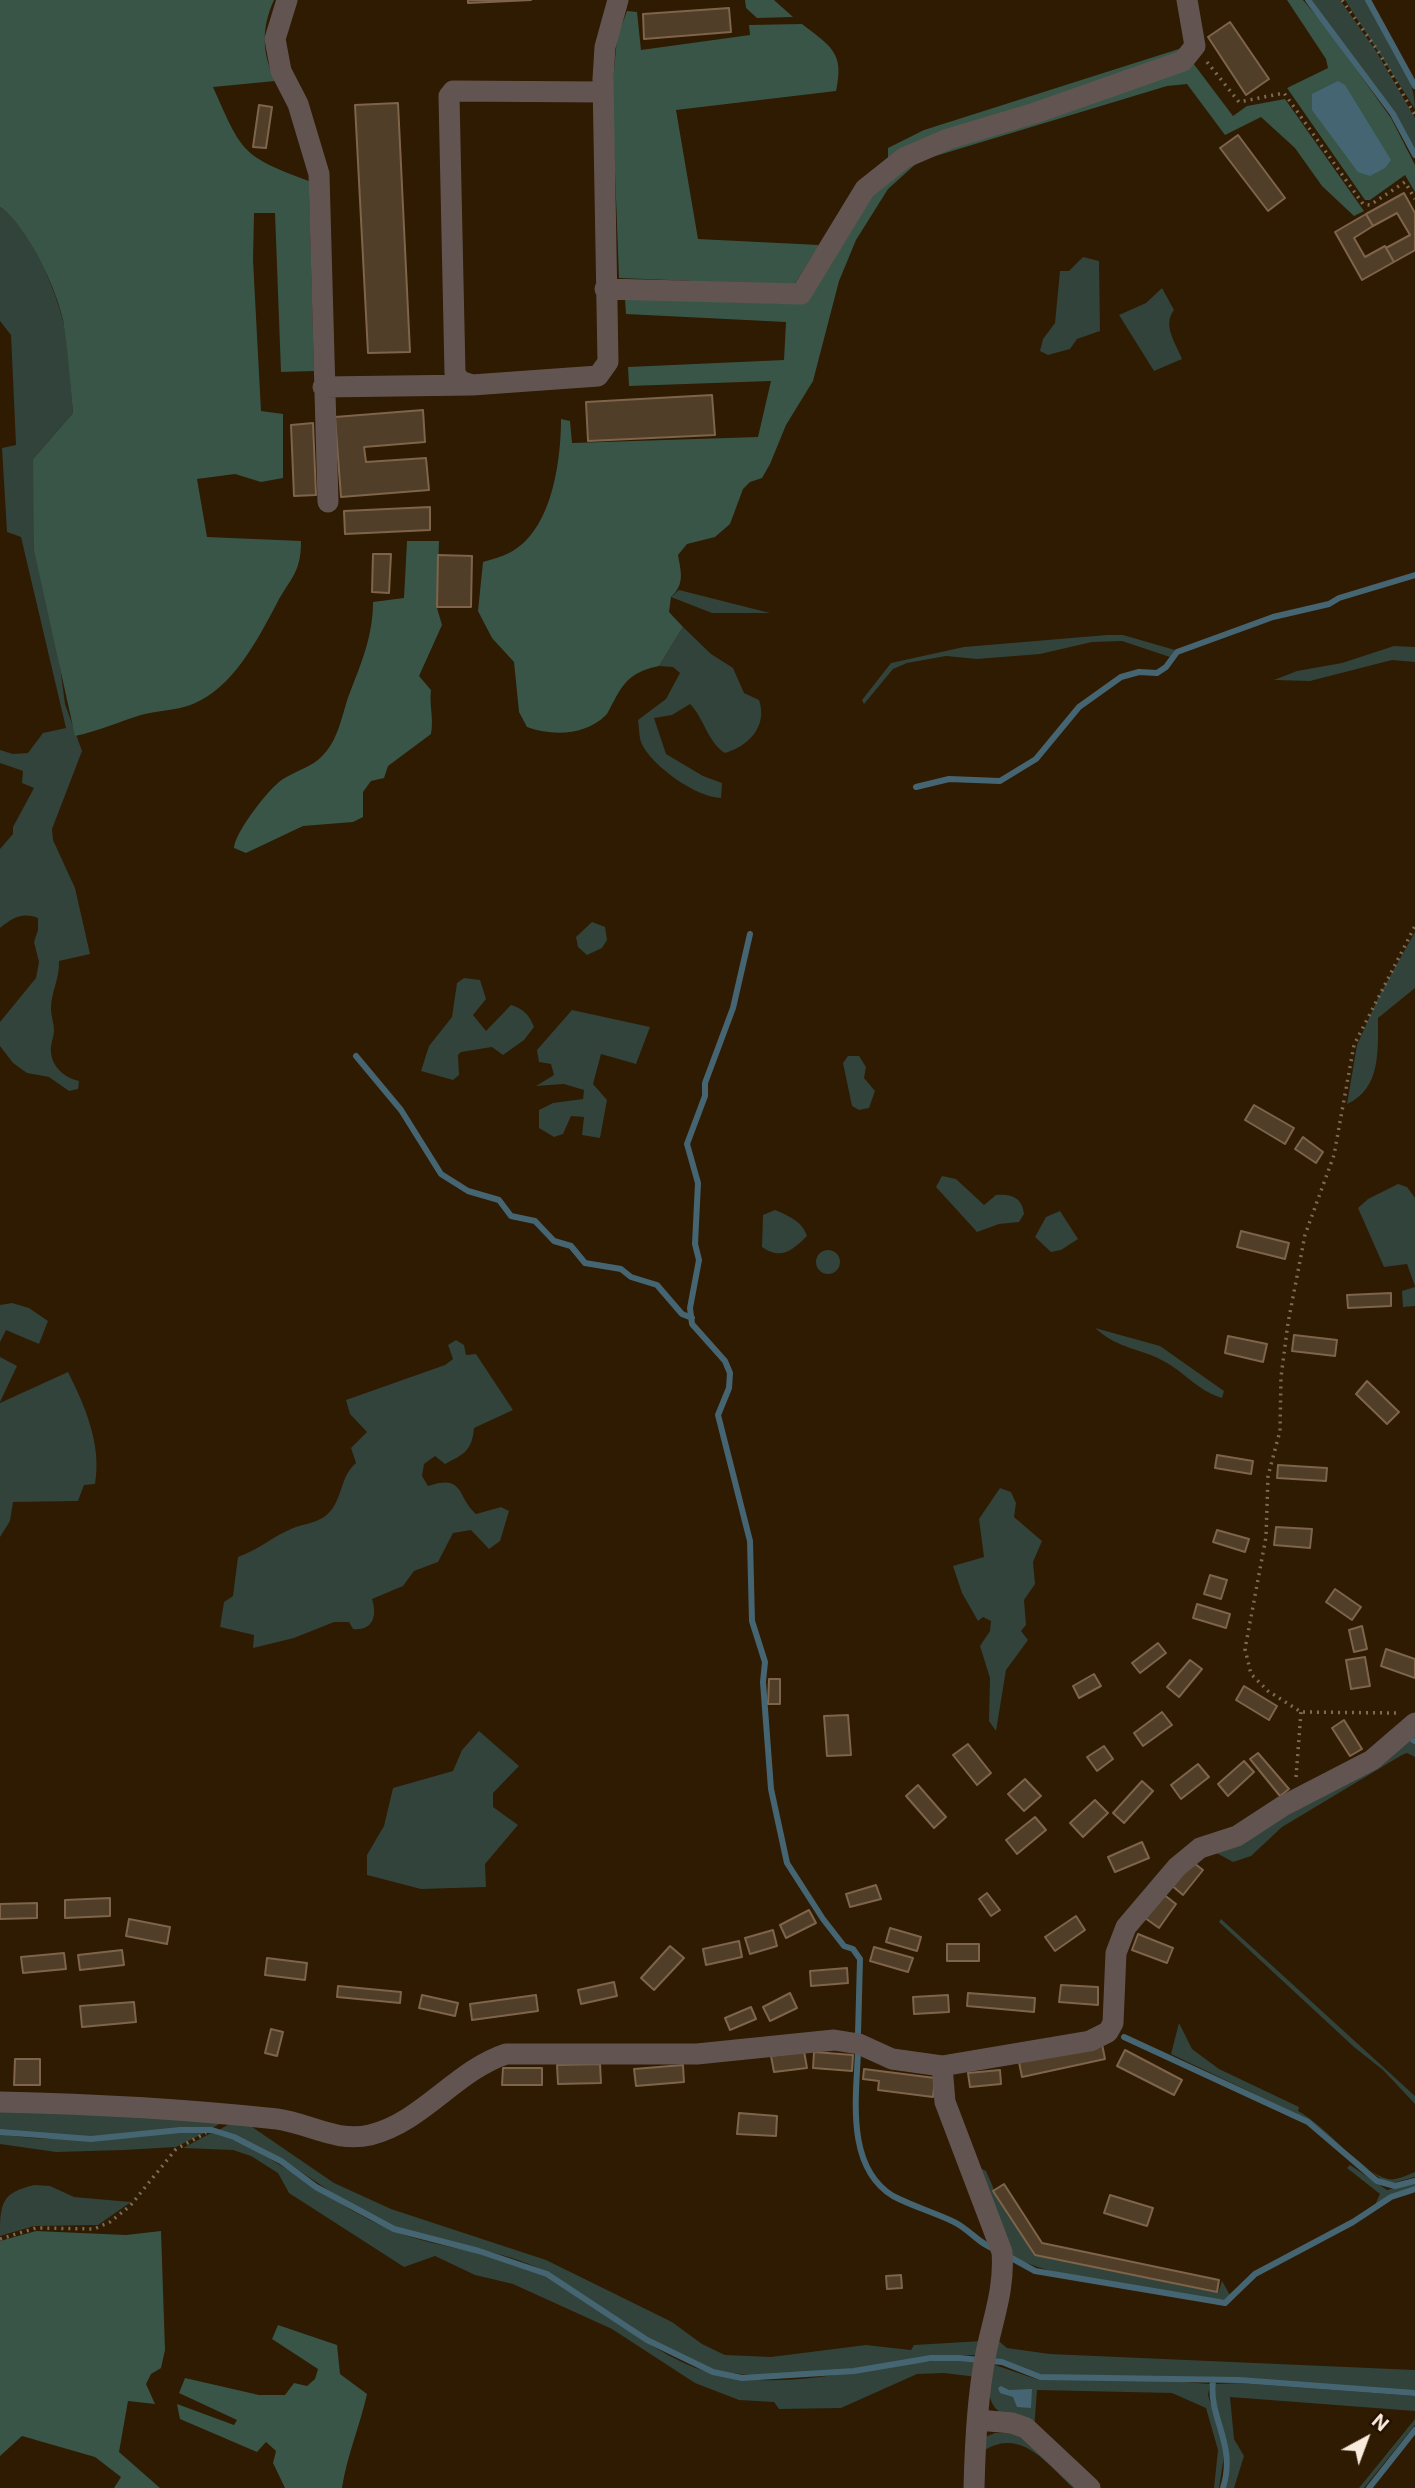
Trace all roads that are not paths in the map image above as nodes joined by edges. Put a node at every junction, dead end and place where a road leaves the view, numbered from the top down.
1 (287, 0) edge
2 (618, 0) edge
3 (1187, 0) edge
4 (603, 92) junction
5 (606, 289) junction
6 (472, 385) junction
7 (323, 387) junction
8 (328, 502) dead end
9 (1407, 1718) edge
10 (942, 2066) junction
11 (0, 2102) edge
12 (978, 2420) junction
13 (974, 2488) edge
14 (1090, 2488) edge

1 - 7 street
2 - 4 street
3 - 5 street
4 - 5 street
4 - 6 street
5 - 6 street
6 - 7 street
7 - 8 street
9 - 10 street
10 - 11 street
10 - 12 street
12 - 13 street
12 - 14 street

